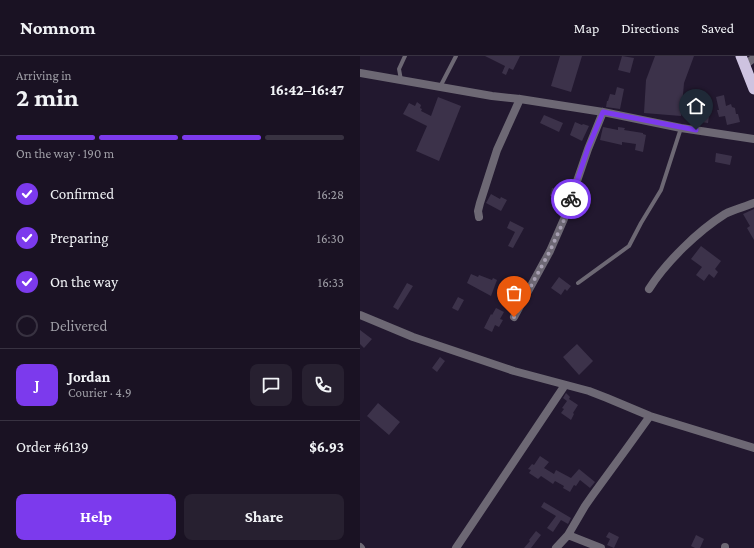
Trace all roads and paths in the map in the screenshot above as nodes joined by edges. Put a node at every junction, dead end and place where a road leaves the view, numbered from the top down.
1 (405, 56) edge
2 (456, 56) edge
3 (754, 58) edge
4 (743, 61) edge
5 (360, 73) edge
6 (401, 80) junction
7 (440, 87) junction
8 (754, 89) edge
9 (520, 99) junction
10 (603, 112) junction
11 (681, 128) junction
12 (754, 139) edge
13 (754, 203) edge
14 (479, 217) dead end
15 (578, 283) dead end
16 (649, 289) dead end
17 (360, 315) edge
18 (514, 317) dead end
19 (565, 385) junction
20 (650, 416) junction
21 (754, 448) edge
22 (568, 535) junction
23 (456, 548) edge
24 (556, 548) edge
25 (602, 548) edge

1 - 6 lane
2 - 7 lane
3 - 4 street
4 - 8 highway
5 - 6 street
6 - 7 street
7 - 9 street
9 - 10 street
9 - 14 street
10 - 11 street
10 - 18 street
11 - 12 street
11 - 15 lane
13 - 16 street
17 - 19 street
19 - 20 street
19 - 23 street
20 - 21 street
20 - 22 street
22 - 24 street
22 - 25 street

